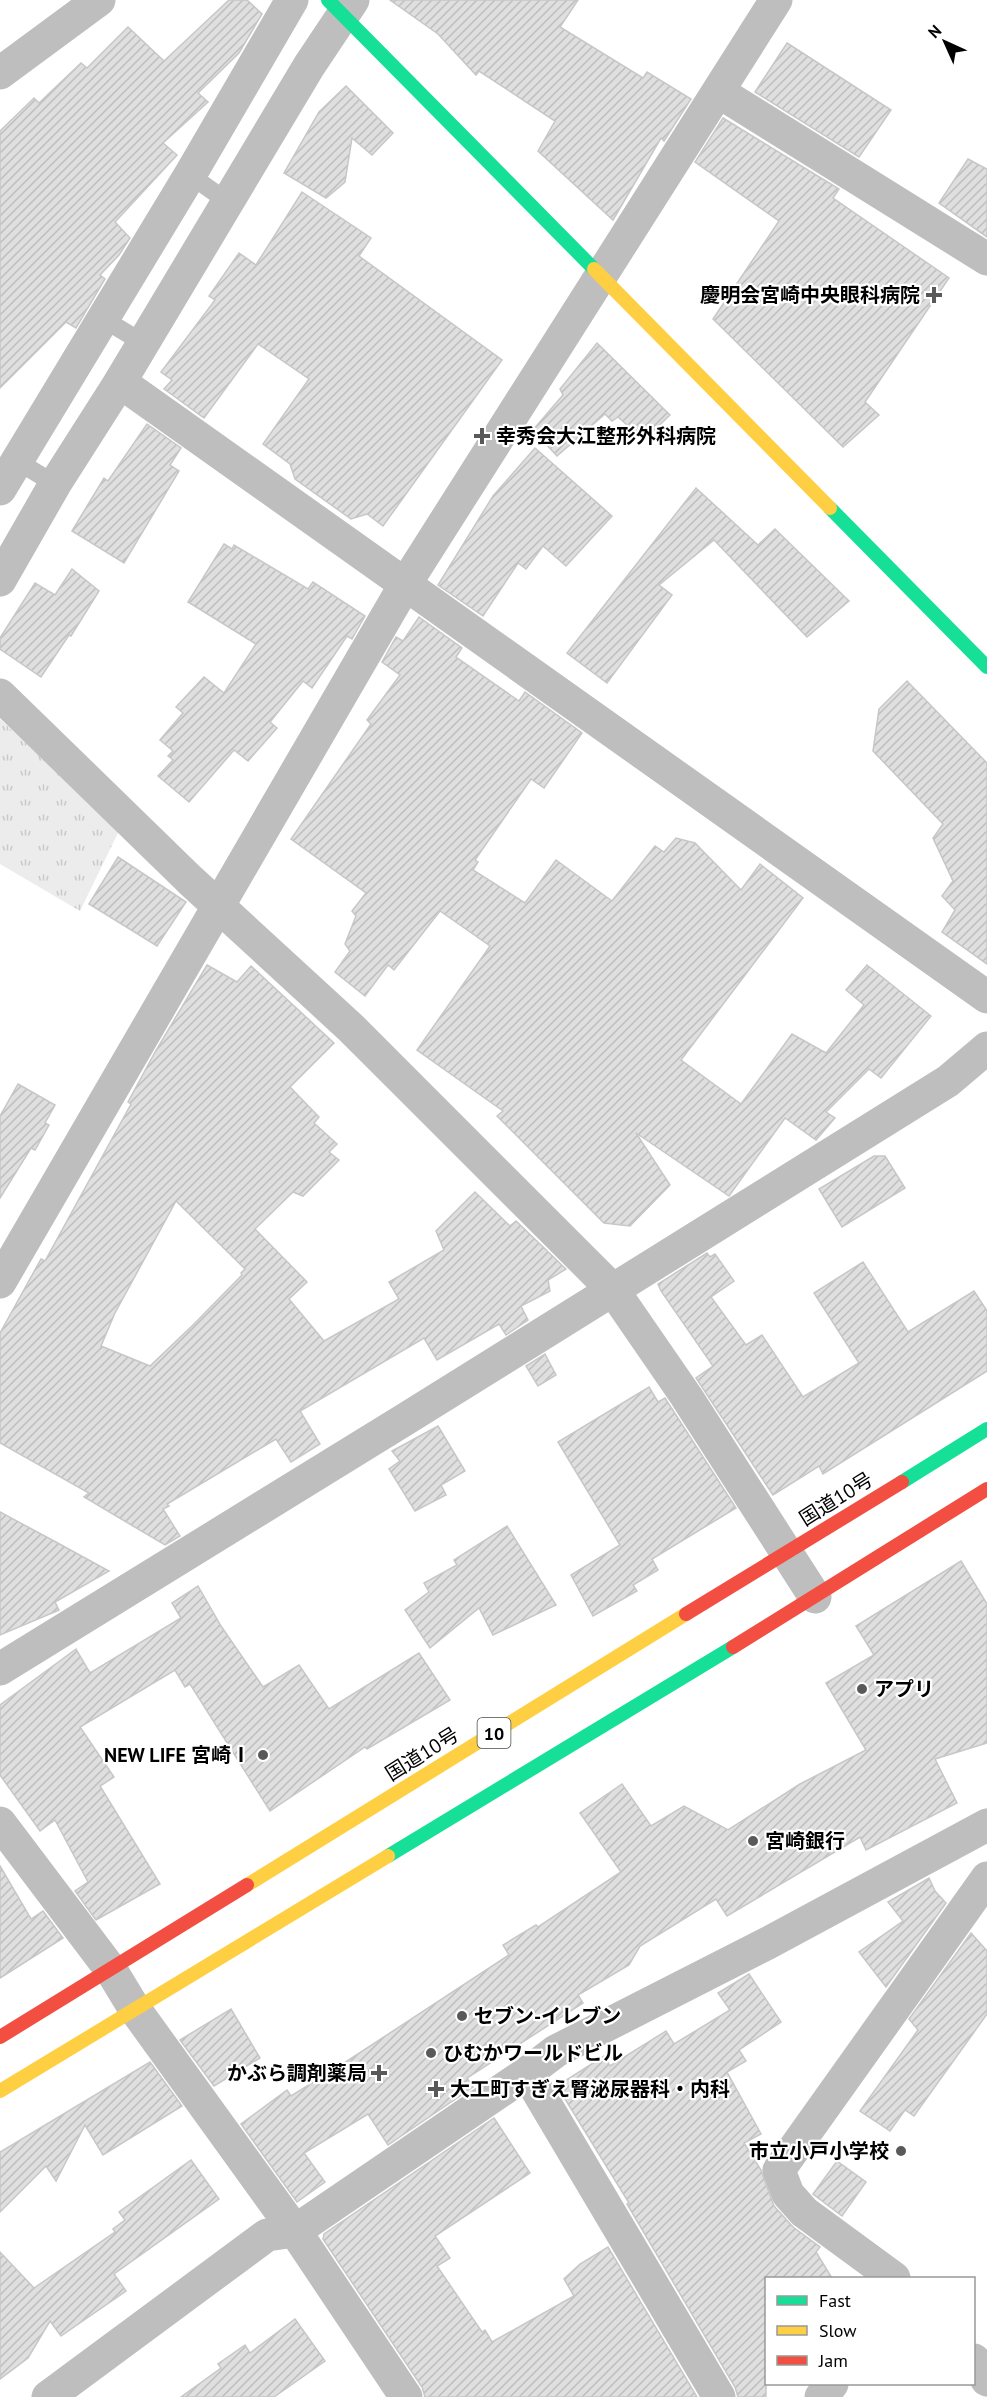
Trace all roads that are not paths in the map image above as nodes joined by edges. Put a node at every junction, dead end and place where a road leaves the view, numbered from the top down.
1 (99, 0) edge
2 (292, 0) edge
3 (776, 0) edge
4 (342, 5) edge
5 (0, 73) edge
6 (719, 92) junction
7 (190, 175) junction
8 (228, 202) junction
9 (987, 259) edge
10 (601, 276) junction
11 (102, 318) junction
12 (143, 343) junction
13 (120, 382) junction
14 (17, 460) junction
15 (55, 484) junction
16 (0, 489) edge
17 (0, 580) edge
18 (406, 583) junction
19 (987, 668) edge
20 (0, 695) edge
21 (218, 904) junction
22 (987, 997) edge
23 (987, 1048) edge
24 (12, 1235) edge
25 (0, 1282) edge
26 (613, 1290) junction
27 (987, 1429) edge
28 (987, 1489) edge
29 (786, 1552) junction
30 (815, 1597) junction
31 (0, 1669) edge
32 (0, 1823) edge
33 (987, 1825) edge
34 (987, 1878) edge
35 (111, 1970) junction
36 (134, 2008) junction
37 (0, 2037) edge
38 (527, 2073) junction
39 (0, 2091) edge
40 (295, 2231) junction
41 (893, 2277) edge
42 (975, 2362) edge
43 (987, 2380) edge
44 (831, 2385) edge
45 (48, 2397) edge
46 (406, 2397) edge
47 (719, 2397) edge
48 (821, 2397) edge

1 - 5 street
2 - 7 street
3 - 6 street
4 - 8 street
4 - 10 main road
6 - 9 street
6 - 10 street
7 - 8 lane
7 - 11 street
8 - 12 street
10 - 18 street
10 - 19 main road
11 - 12 lane
11 - 14 street
12 - 13 street
13 - 15 street
13 - 18 street
14 - 15 lane
14 - 16 street
15 - 17 street
18 - 21 street
18 - 22 street
20 - 21 street
21 - 24 street
21 - 26 street
23 - 26 street
24 - 25 street
26 - 29 street
26 - 31 street
27 - 29 main road, 国道10号 / 10
28 - 30 main road, 10
29 - 30 street
29 - 35 main road, 国道10号 / 10
30 - 36 main road, 10
32 - 35 street
33 - 38 street
34 - 41 street
35 - 36 street
35 - 37 main road, 国道10号 / 10
36 - 39 main road, 10
36 - 40 street
38 - 40 street
38 - 47 street
40 - 45 street
40 - 46 street
42 - 43 street
44 - 48 street

